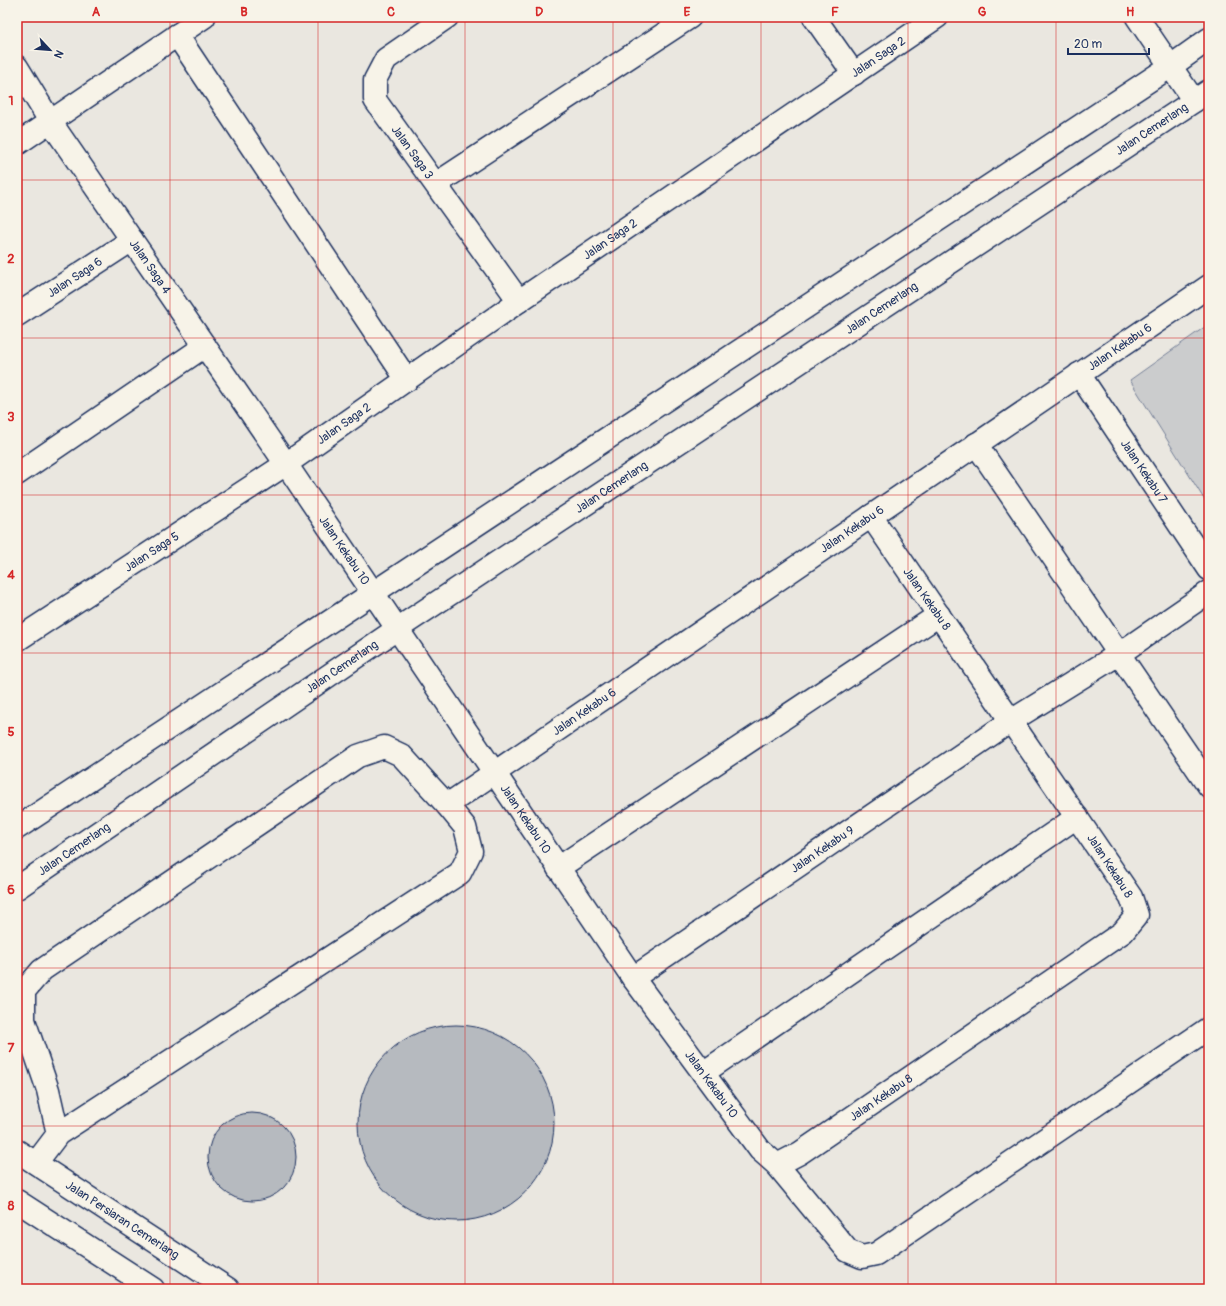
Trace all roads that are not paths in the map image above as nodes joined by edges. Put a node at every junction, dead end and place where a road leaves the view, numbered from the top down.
1 (204, 17) edge
2 (447, 17) edge
3 (690, 17) edge
4 (814, 17) edge
5 (937, 17) edge
6 (1137, 17) edge
7 (177, 36) junction
8 (1209, 39) edge
9 (1171, 66) junction
10 (17, 67) edge
11 (854, 74) junction
12 (1201, 96) edge
13 (50, 121) junction
14 (17, 144) edge
15 (436, 184) junction
16 (132, 240) junction
17 (1209, 286) edge
18 (520, 301) junction
19 (17, 315) edge
20 (205, 346) junction
21 (1079, 374) junction
22 (407, 380) junction
23 (976, 444) junction
24 (286, 464) junction
25 (17, 474) edge
26 (871, 516) junction
27 (1209, 570) edge
28 (1209, 592) edge
29 (373, 593) junction
30 (939, 615) junction
31 (397, 629) junction
32 (17, 640) edge
33 (1119, 654) junction
34 (1011, 721) junction
35 (494, 773) junction
36 (1209, 786) edge
37 (447, 805) junction
38 (1077, 817) junction
39 (17, 828) edge
40 (558, 868) junction
41 (17, 888) edge
42 (633, 978) junction
43 (1209, 1028) edge
44 (703, 1073) junction
45 (58, 1134) junction
46 (17, 1151) edge
47 (36, 1163) junction
48 (777, 1165) junction
49 (17, 1201) edge
50 (153, 1289) edge
51 (228, 1289) edge

1 - 7 street
2 - 15 street, Jalan Saga 3
3 - 15 street
4 - 11 street
5 - 11 street, Jalan Saga 2
6 - 9 street
7 - 13 street
7 - 22 street
8 - 9 street
9 - 12 street
9 - 29 street
10 - 13 street, Jalan Saga 4
11 - 18 street, Jalan Saga 2
12 - 31 street, Jalan Cemerlang
13 - 14 street
13 - 16 street, Jalan Saga 4
15 - 18 street, Jalan Saga 3
16 - 19 street, Jalan Saga 6
16 - 20 street, Jalan Saga 4
17 - 21 street, Jalan Kekabu 6
18 - 22 street, Jalan Saga 2
20 - 24 street, Jalan Saga 4
20 - 25 street
21 - 23 street, Jalan Kekabu 6
21 - 27 street, Jalan Kekabu 7
22 - 24 street, Jalan Saga 2
23 - 26 street, Jalan Kekabu 6
23 - 33 street
24 - 29 street, Jalan Kekabu 10
24 - 32 street, Jalan Saga 5
26 - 30 street, Jalan Kekabu 8
26 - 35 street, Jalan Kekabu 6
28 - 33 street, Jalan Kekabu 9
29 - 31 street, Jalan Kekabu 10
29 - 39 street
30 - 34 street, Jalan Kekabu 8
30 - 40 street
31 - 35 street, Jalan Kekabu 10
31 - 41 street, Jalan Cemerlang
33 - 34 street, Jalan Kekabu 9
33 - 36 street
34 - 38 street, Jalan Kekabu 8
34 - 42 street, Jalan Kekabu 9
35 - 37 street, Jalan Kekabu 6
35 - 40 street, Jalan Kekabu 10
37 - 45 street
37 - 45 street
38 - 44 street
38 - 48 street, Jalan Kekabu 8
40 - 42 street, Jalan Kekabu 10
42 - 44 street, Jalan Kekabu 10
43 - 48 street, Jalan Kekabu 10
44 - 48 street, Jalan Kekabu 10
45 - 47 street
46 - 47 street, Jalan Persiaran Cemerlang
47 - 51 street, Jalan Persiaran Cemerlang
49 - 50 street

